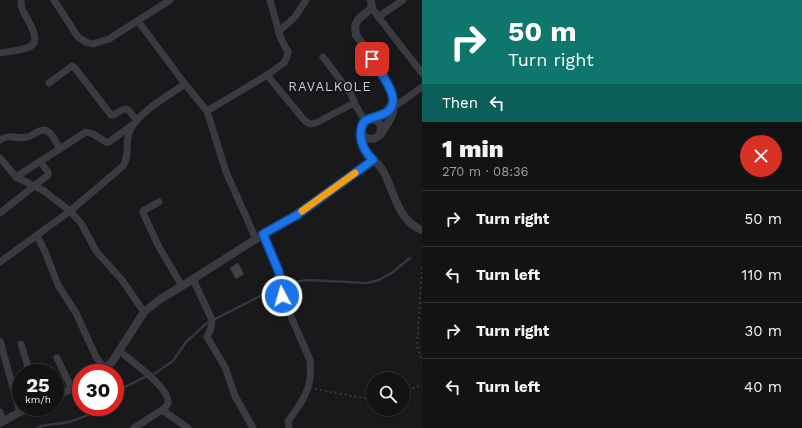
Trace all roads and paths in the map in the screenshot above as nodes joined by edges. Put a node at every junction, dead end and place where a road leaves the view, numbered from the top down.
1 (20, 0) edge
2 (54, 0) edge
3 (170, 0) edge
4 (270, 0) edge
5 (306, 0) edge
6 (403, 0) edge
7 (371, 4) edge
8 (378, 17) junction
9 (138, 21) junction
10 (278, 32) junction
11 (0, 53) edge
12 (323, 57) dead end
13 (422, 73) edge
14 (267, 75) junction
15 (49, 83) dead end
16 (185, 84) junction
17 (422, 87) edge
18 (393, 104) junction
19 (356, 106) junction
20 (207, 111) junction
21 (134, 122) junction
22 (366, 122) junction
23 (378, 136) junction
24 (0, 140) edge
25 (60, 149) junction
26 (0, 158) edge
27 (373, 160) junction
28 (40, 162) junction
29 (16, 177) junction
30 (33, 186) junction
31 (159, 202) dead end
32 (70, 211) junction
33 (0, 213) edge
34 (422, 230) edge
35 (37, 235) junction
36 (260, 237) junction
37 (0, 262) edge
38 (422, 267) edge
39 (193, 278) junction
40 (182, 286) junction
41 (144, 312) junction
42 (0, 341) edge
43 (21, 344) dead end
44 (120, 351) junction
45 (57, 358) dead end
46 (422, 362) edge
47 (27, 364) edge
48 (99, 364) edge
49 (110, 364) edge
50 (12, 384) edge
51 (422, 385) edge
52 (309, 388) junction
53 (72, 389) joint
54 (410, 389) edge
55 (64, 393) edge
56 (366, 399) edge
57 (162, 410) junction
58 (0, 412) edge
59 (13, 416) edge
60 (2, 422) edge
61 (134, 428) edge
62 (188, 428) edge
63 (253, 428) edge
64 (289, 428) edge

1 - 11 street
2 - 9 street
3 - 9 street
4 - 10 street
5 - 10 street
6 - 8 street
7 - 8 street
7 - 18 street
8 - 13 street
9 - 16 street
10 - 14 street
12 - 19 street
14 - 19 street
14 - 20 street
15 - 21 street
16 - 20 street
16 - 21 street
17 - 18 street
18 - 22 street
18 - 23 street
19 - 22 street
20 - 36 street
21 - 25 street
21 - 32 street
22 - 23 street
22 - 23 street
22 - 27 street
23 - 27 street
24 - 25 street
25 - 28 street
26 - 29 street
27 - 34 street
27 - 36 street
28 - 29 street
28 - 30 street
29 - 30 street
30 - 32 street
30 - 33 street
31 - 40 street
32 - 35 street
32 - 41 street
35 - 37 street
35 - 48 street
36 - 39 street
36 - 52 street
38 - 46 path
39 - 40 street
39 - 63 street
40 - 41 street
41 - 44 street
42 - 50 street
43 - 47 street
44 - 49 street
44 - 57 street
45 - 53 street
51 - 54 path
52 - 56 path
52 - 64 street
53 - 55 street
57 - 61 street
57 - 62 street
58 - 60 street
59 - 60 street

